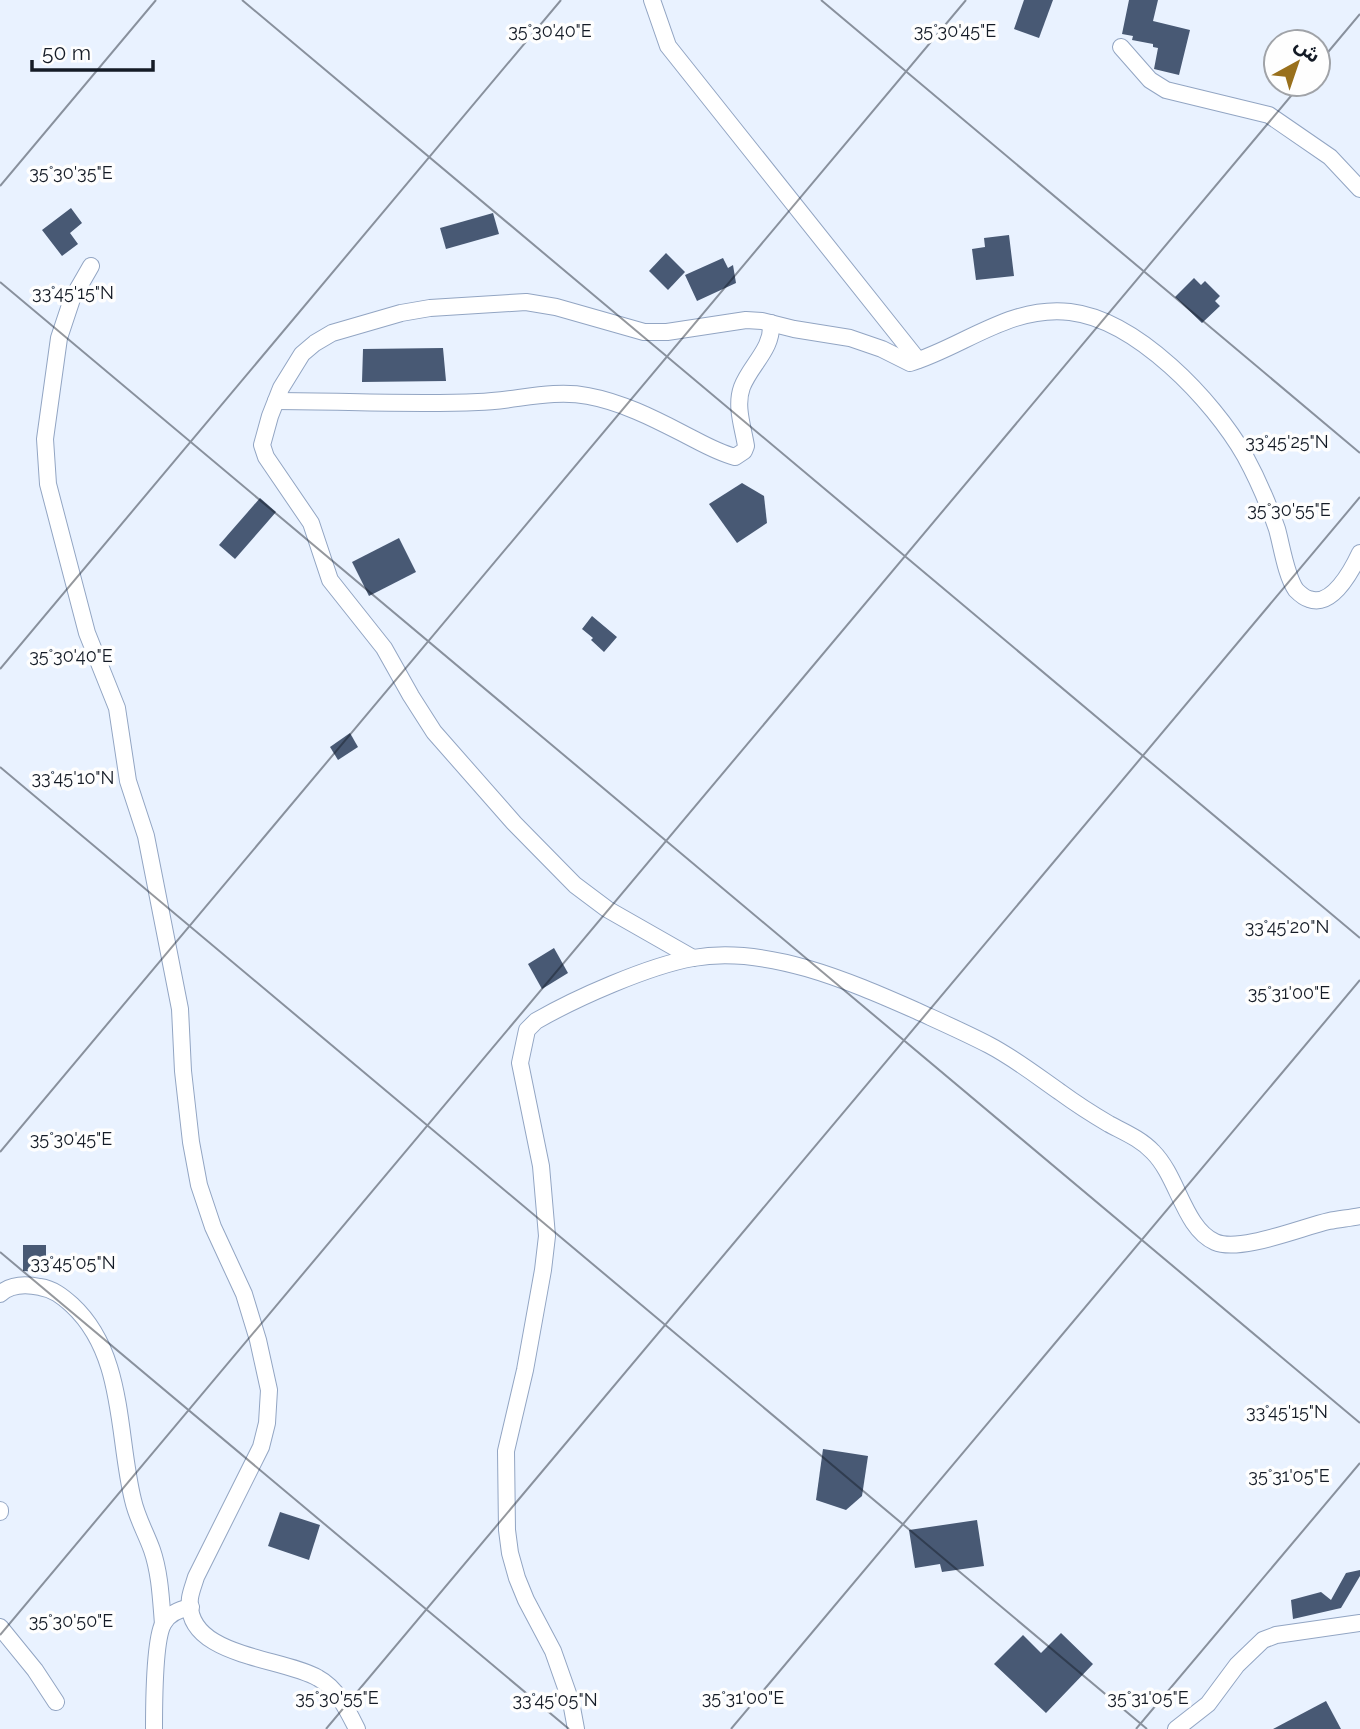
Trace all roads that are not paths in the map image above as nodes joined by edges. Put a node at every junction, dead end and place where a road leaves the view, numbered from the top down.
1 (652, 0) edge
2 (1121, 47) dead end
3 (1360, 189) edge
4 (91, 266) dead end
5 (771, 323) junction
6 (918, 360) junction
7 (276, 401) junction
8 (1360, 554) edge
9 (693, 958) junction
10 (1360, 1216) edge
11 (0, 1294) edge
12 (191, 1606) junction
13 (1360, 1623) edge
14 (163, 1624) junction
15 (0, 1627) edge
16 (56, 1702) dead end
17 (154, 1729) edge
18 (357, 1729) edge
19 (576, 1729) edge
20 (1176, 1729) edge

1 - 6 street
2 - 3 street
4 - 12 street
5 - 6 street
5 - 7 street
5 - 7 street
6 - 8 street
7 - 9 street
9 - 10 street
9 - 19 street
11 - 14 street
12 - 14 street
12 - 18 street
13 - 20 street
14 - 17 street
15 - 16 street

